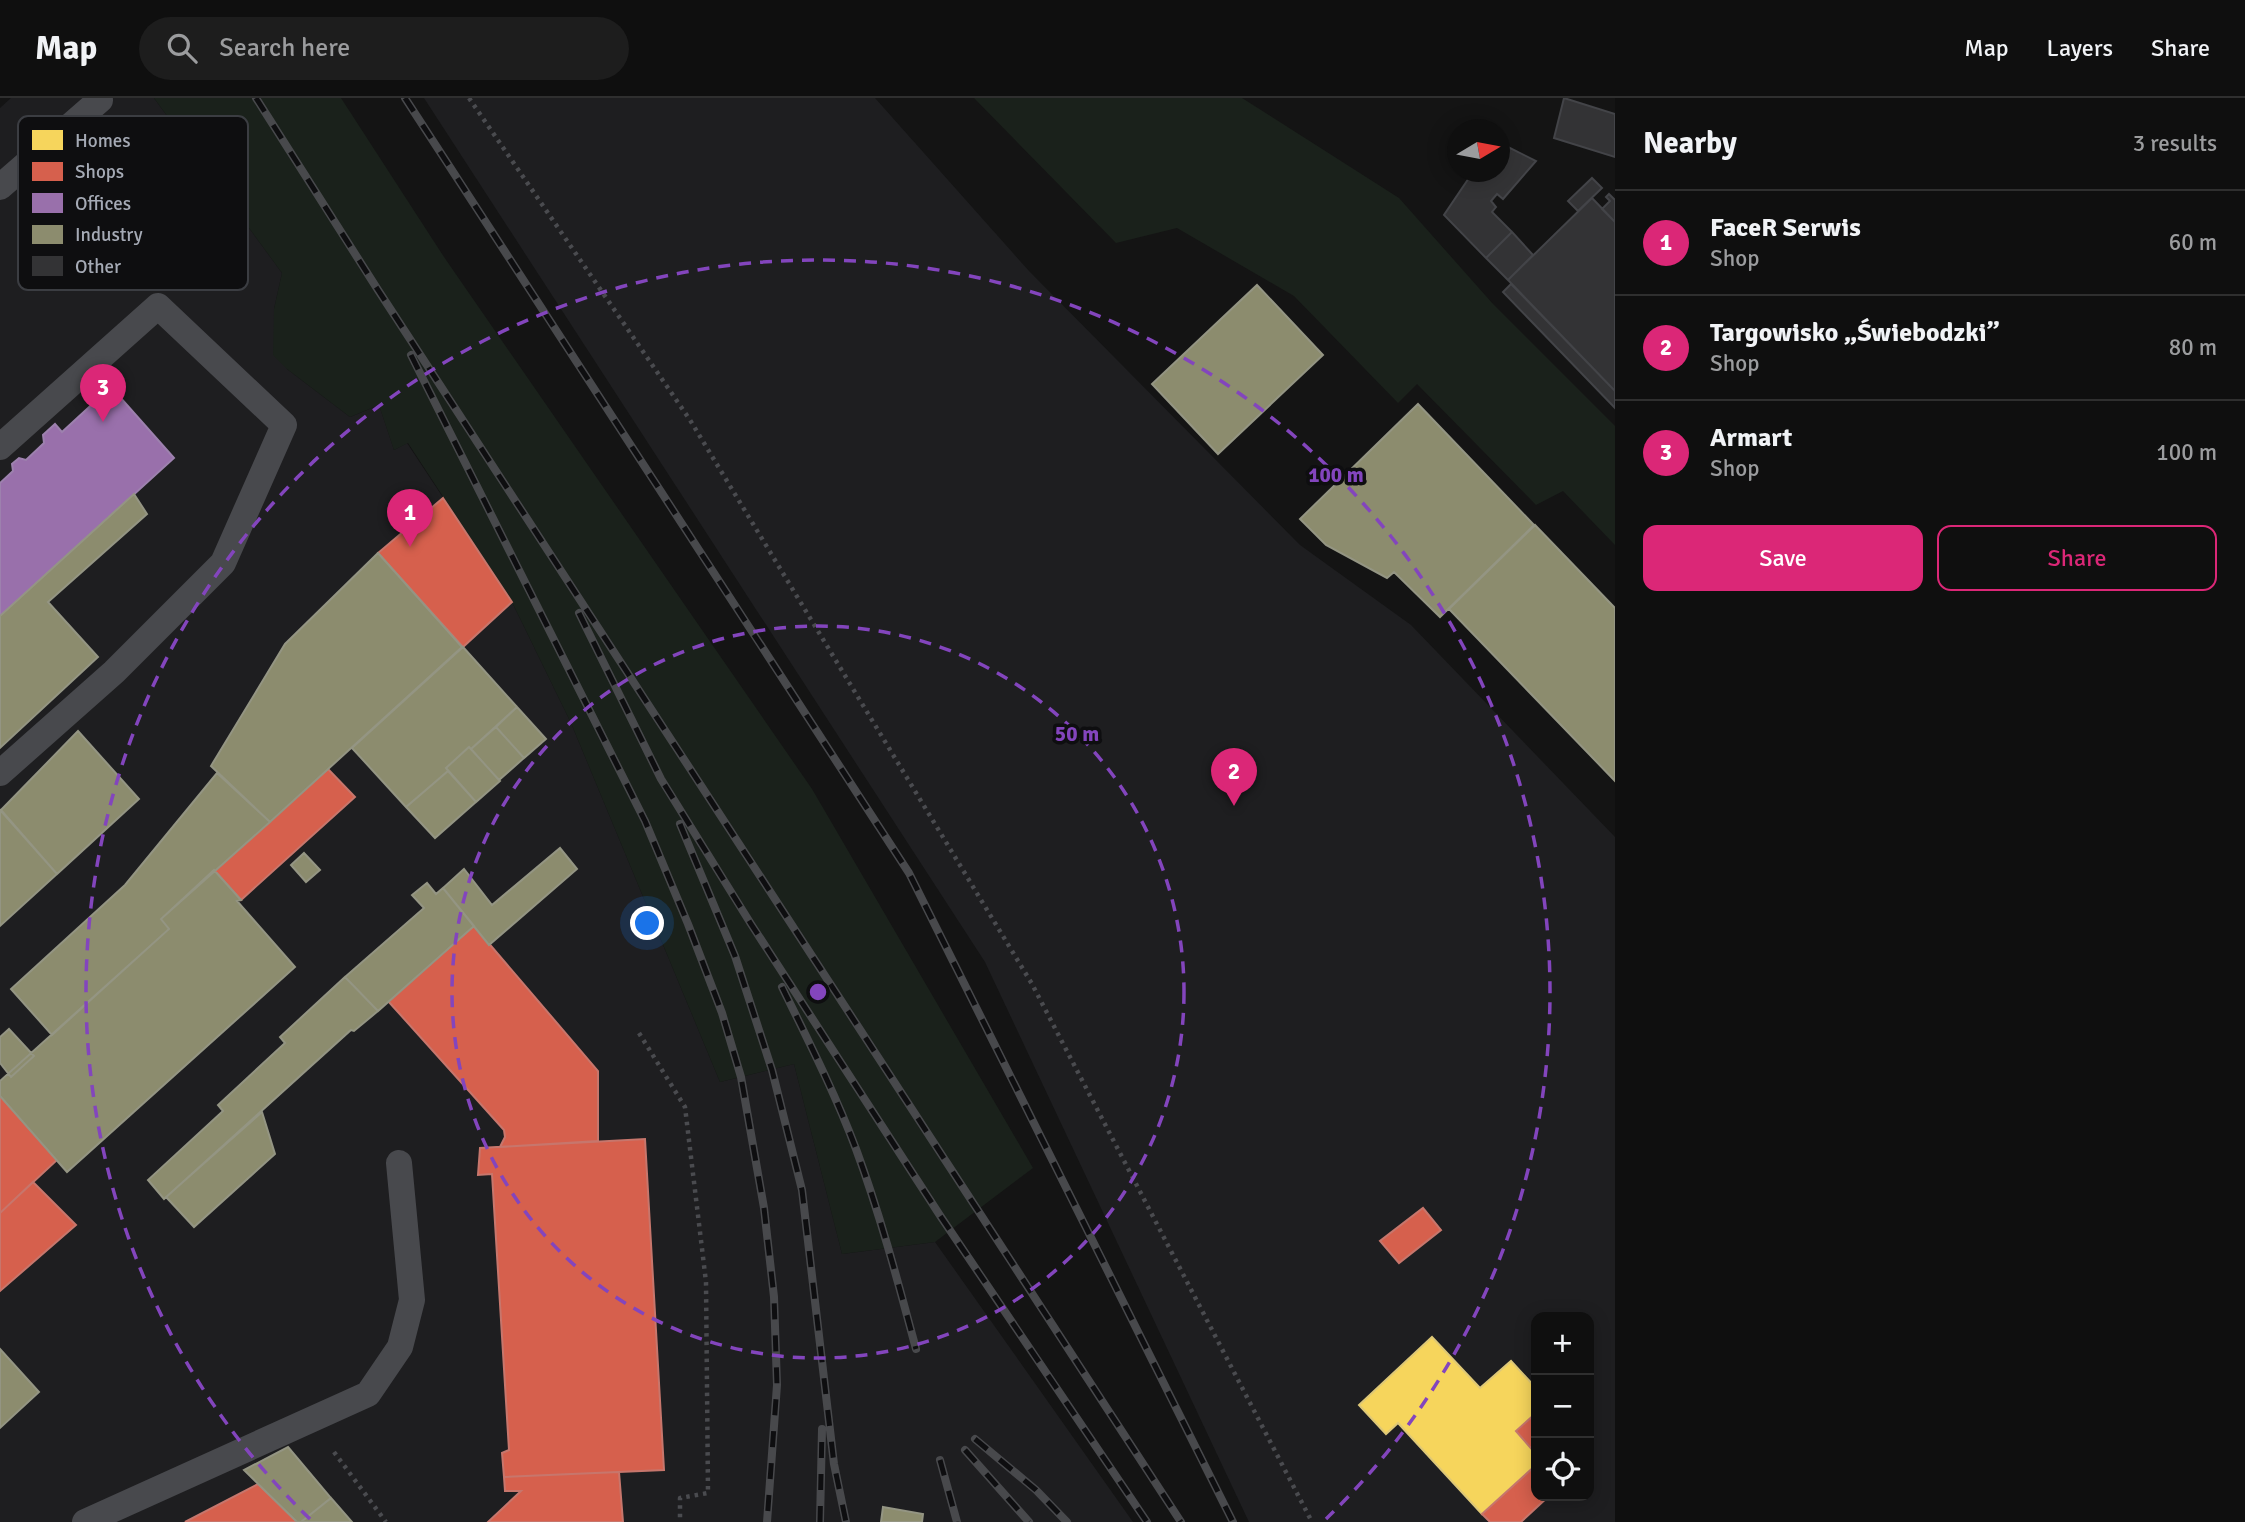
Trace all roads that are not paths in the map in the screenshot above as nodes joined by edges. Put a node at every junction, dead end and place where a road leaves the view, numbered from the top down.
1 (100, 100) edge
2 (82, 116) edge
3 (18, 171) edge
4 (0, 187) edge
5 (0, 447) edge
6 (0, 773) edge
7 (399, 1163) dead end
8 (85, 1522) edge

1 - 2 lane
3 - 4 lane
5 - 6 lane
7 - 8 lane

